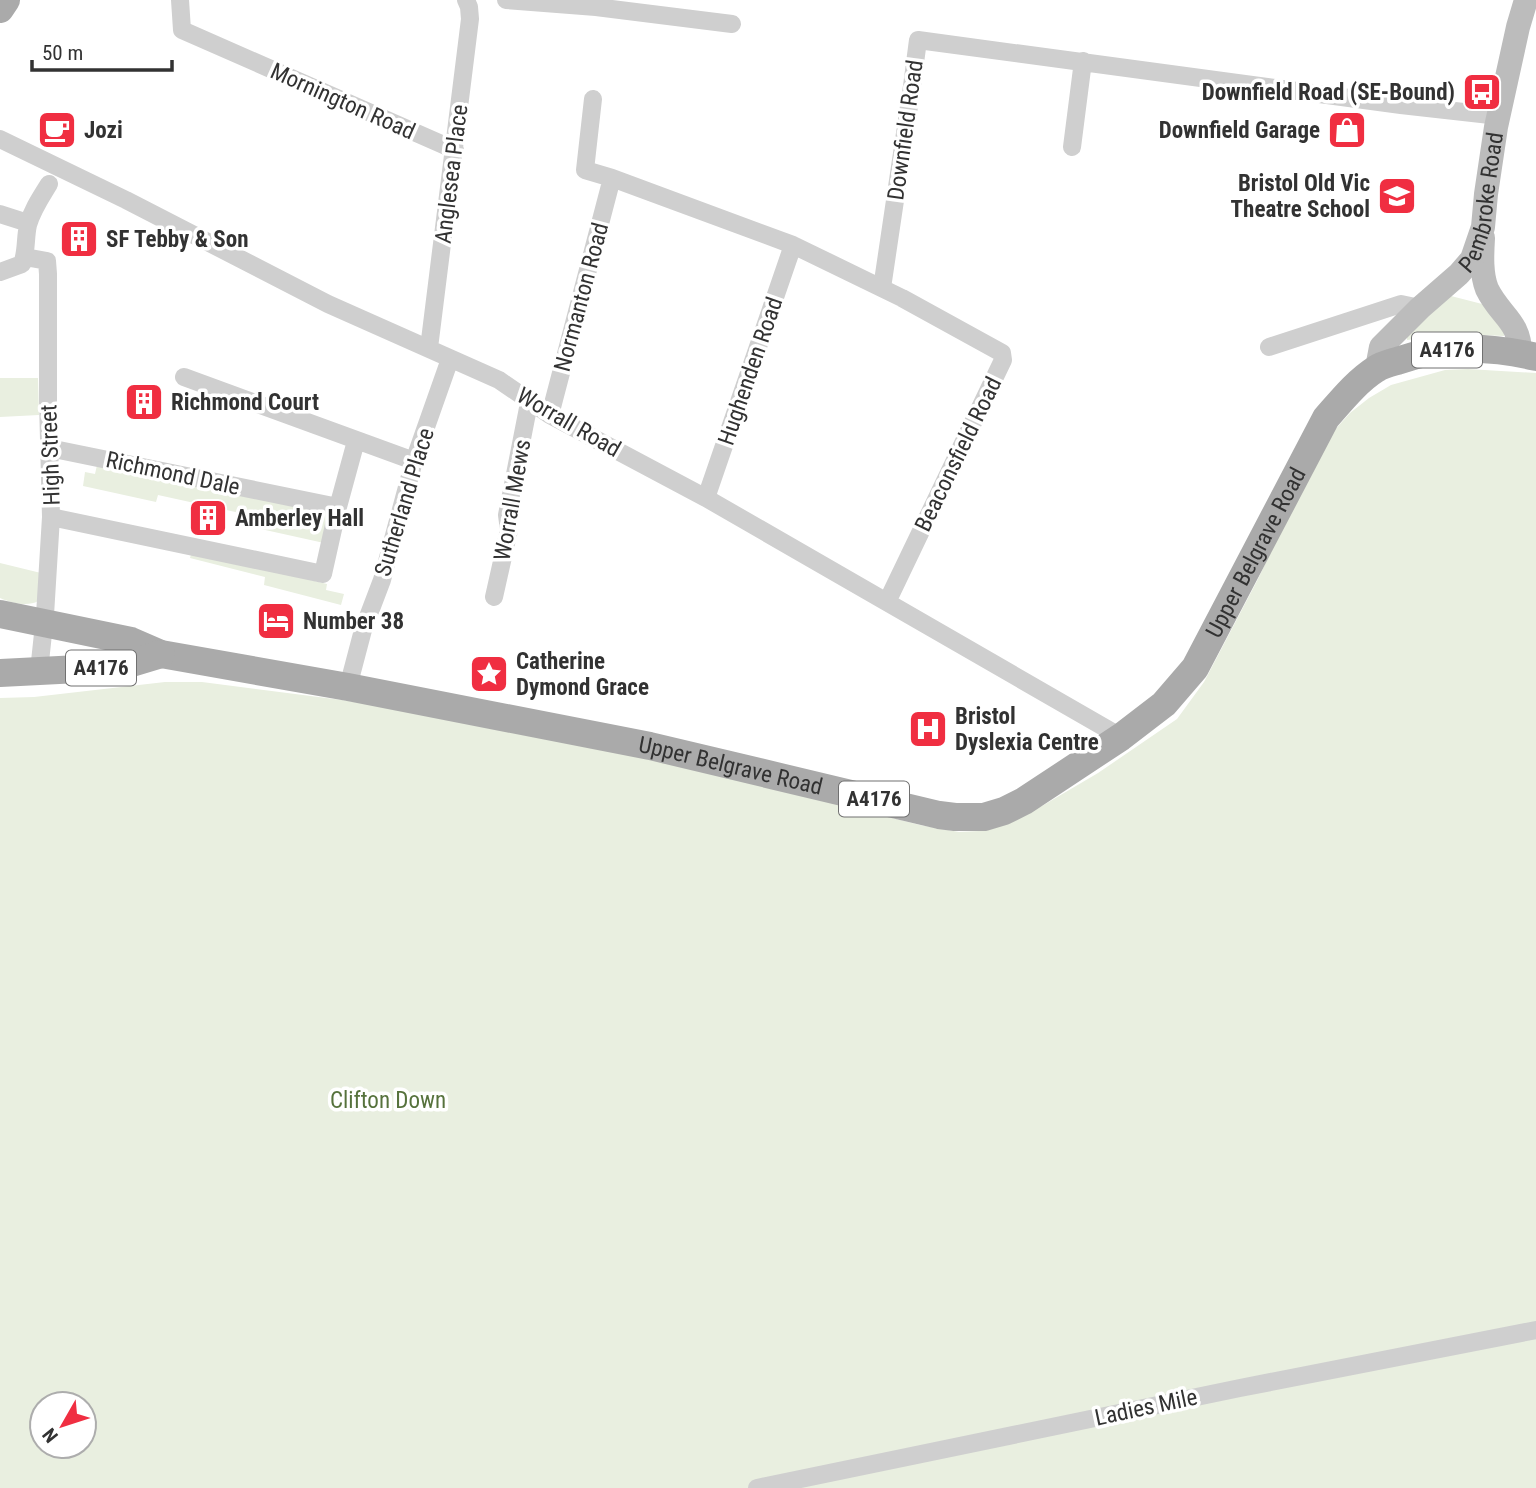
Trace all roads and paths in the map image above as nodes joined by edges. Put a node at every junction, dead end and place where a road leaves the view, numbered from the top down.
1 (6, 0) edge
2 (180, 0) edge
3 (466, 0) edge
4 (506, 0) edge
5 (1525, 0) edge
6 (0, 9) edge
7 (732, 24) dead end
8 (1083, 61) junction
9 (593, 99) dead end
10 (1499, 116) junction
11 (0, 139) edge
12 (1072, 147) dead end
13 (454, 150) junction
14 (612, 178) junction
15 (49, 184) dead end
16 (0, 214) edge
17 (29, 223) junction
18 (1483, 227) junction
19 (793, 245) junction
20 (25, 257) junction
21 (0, 272) edge
22 (882, 288) junction
23 (1420, 308) junction
24 (1269, 347) dead end
25 (429, 348) junction
26 (1528, 355) edge
27 (450, 359) junction
28 (1377, 368) junction
29 (184, 377) dead end
30 (529, 403) junction
31 (550, 415) junction
32 (356, 441) junction
33 (49, 447) junction
34 (414, 461) junction
35 (706, 498) junction
36 (338, 507) junction
37 (51, 517) junction
38 (494, 597) dead end
39 (887, 602) junction
40 (0, 614) edge
41 (44, 625) junction
42 (161, 654) junction
43 (38, 671) junction
44 (0, 673) edge
45 (348, 687) junction
46 (1121, 737) junction
47 (1536, 1330) edge
48 (757, 1488) edge

1 - 6 main road
2 - 13 street, Mornington Road
3 - 13 street, Anglesea Place
4 - 7 street
5 - 10 main road, Pembroke Road
8 - 10 street, Downfield Road
8 - 12 street
8 - 22 street, Downfield Road
9 - 14 street
10 - 18 main road, Pembroke Road
11 - 25 street, Worrall Road
13 - 25 street, Anglesea Place
14 - 19 street
14 - 31 street, Normanton Road
15 - 17 street
16 - 17 street
17 - 20 street
18 - 23 main road, Pembroke Road
18 - 26 main road
19 - 22 street
19 - 35 street, Hughenden Road
20 - 21 street
20 - 33 street, High Street
22 - 39 street, Beaconsfield Road
23 - 24 street
23 - 28 main road, Pembroke Road
25 - 27 street, Worrall Road
26 - 28 main road, A4176
27 - 30 street, Worrall Road
27 - 34 street, Sutherland Place
28 - 46 main road, Upper Belgrave Road / A4176
29 - 32 street
30 - 31 street, Worrall Road
30 - 38 street, Worrall Mews
31 - 35 street, Worrall Road
32 - 34 street
32 - 36 street
33 - 36 street, Richmond Dale
33 - 37 street, High Street
34 - 45 street, Sutherland Place
35 - 39 street, Worrall Road
36 - 37 street
37 - 41 street, High Street
39 - 46 street, Worrall Road
40 - 41 main road, Upper Belgrave Road / A4176
41 - 42 main road, Upper Belgrave Road / A4176
41 - 43 street, High Street
42 - 43 main road, Upper Belgrave Road / A4176
42 - 45 main road, Upper Belgrave Road / A4176
43 - 44 main road, Upper Belgrave Road / A4176
45 - 46 main road, Upper Belgrave Road / A4176
47 - 48 street, Ladies Mile

